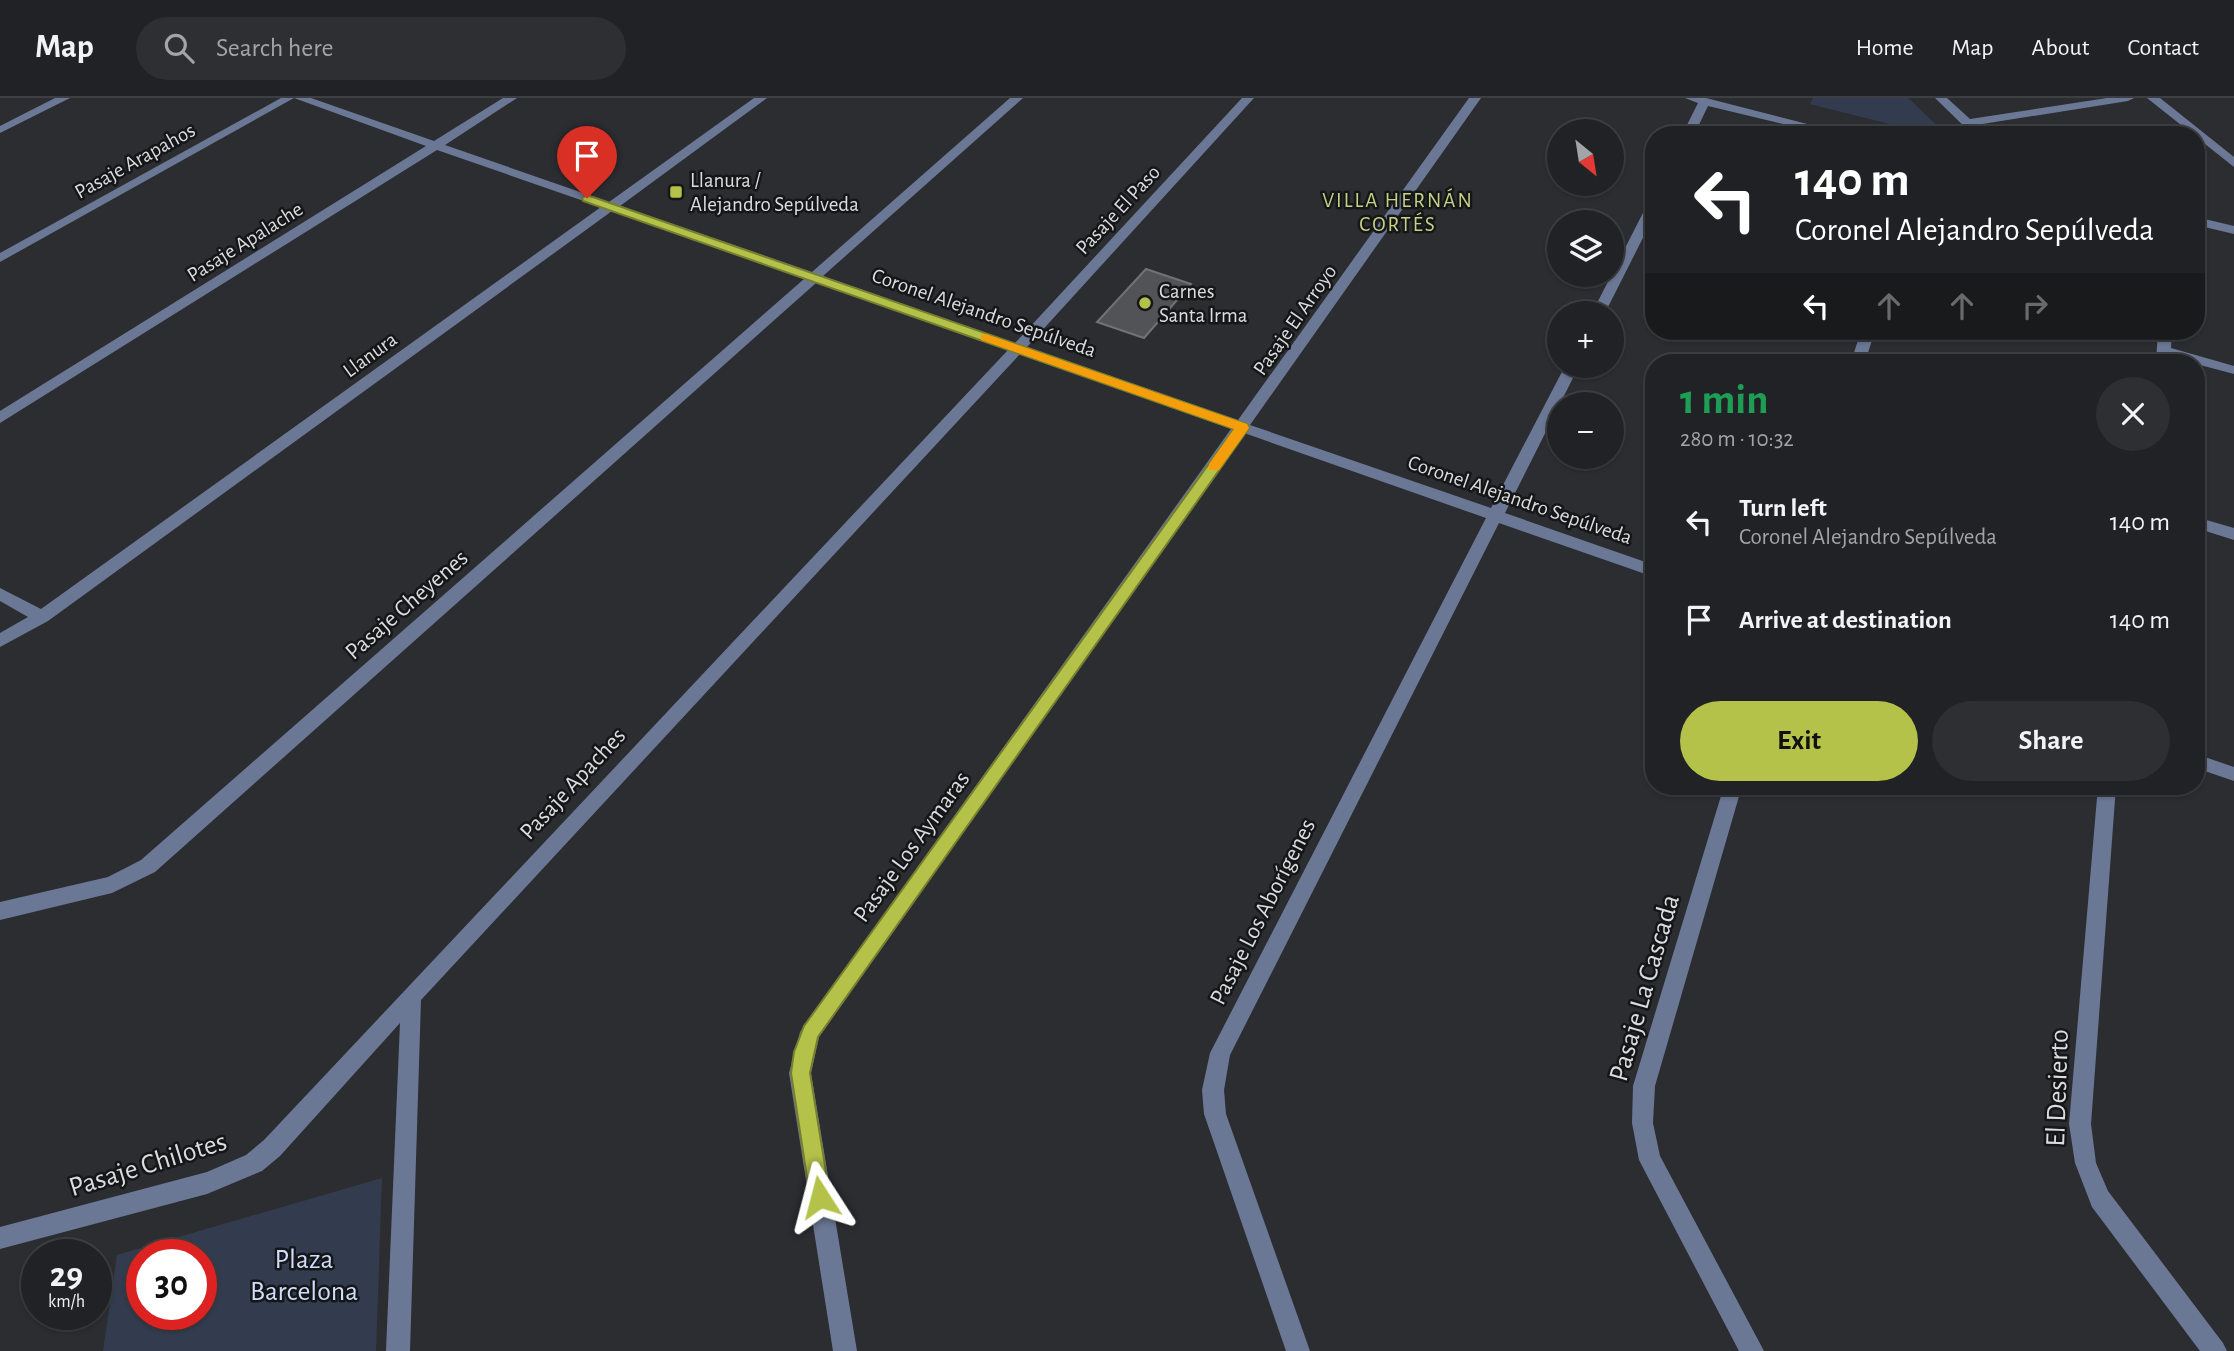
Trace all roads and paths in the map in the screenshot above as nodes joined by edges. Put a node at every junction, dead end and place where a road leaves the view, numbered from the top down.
1 (64, 98) edge
2 (289, 98) edge
3 (300, 98) edge
4 (512, 98) edge
5 (761, 98) edge
6 (1017, 98) edge
7 (1248, 98) edge
8 (1475, 98) edge
9 (1691, 98) edge
10 (1941, 98) edge
11 (2128, 98) edge
12 (2153, 98) edge
13 (1704, 101) junction
14 (1968, 123) junction
15 (1692, 126) edge
16 (1806, 126) edge
17 (1971, 126) edge
18 (2188, 126) edge
19 (0, 130) edge
20 (2205, 140) edge
21 (436, 145) junction
22 (2234, 163) edge
23 (611, 207) junction
24 (1645, 221) edge
25 (2205, 223) edge
26 (2234, 230) edge
27 (0, 258) edge
28 (814, 278) junction
29 (1604, 301) edge
30 (1017, 349) junction
31 (2205, 364) edge
32 (2234, 370) edge
33 (1566, 378) edge
34 (0, 418) edge
35 (1242, 428) junction
36 (1497, 516) junction
37 (2205, 525) edge
38 (2234, 534) edge
39 (1645, 568) edge
40 (0, 594) edge
41 (42, 617) junction
42 (0, 641) edge
43 (2205, 764) edge
44 (2234, 774) edge
45 (1730, 795) edge
46 (2106, 795) edge
47 (0, 911) edge
48 (411, 996) junction
49 (0, 1238) edge
50 (398, 1351) edge
51 (845, 1351) edge
52 (1298, 1351) edge
53 (1752, 1351) edge
54 (2215, 1351) edge

1 - 19 street
2 - 27 street, Pasaje Arapahos
3 - 21 street, Coronel Alejandro Sepúlveda
4 - 21 street, Pasaje Apalache
5 - 23 street, Llanura
6 - 28 street, Pasaje Cheyenes
7 - 30 street, Pasaje El Paso
8 - 35 street, Pasaje El Arroyo
9 - 13 street
10 - 14 street
11 - 14 street
12 - 18 street
13 - 15 street
13 - 16 street
14 - 17 street
20 - 22 street
21 - 23 street, Coronel Alejandro Sepúlveda
21 - 34 street, Pasaje Apalache
23 - 28 street, Coronel Alejandro Sepúlveda
23 - 41 street, Llanura
24 - 29 street
25 - 26 street
28 - 30 street, Coronel Alejandro Sepúlveda
28 - 47 street, Pasaje Cheyenes
30 - 35 street, Coronel Alejandro Sepúlveda
30 - 48 street, Pasaje Apaches
31 - 32 street
33 - 36 street, Pasaje Los Aborígenes
35 - 36 street, Coronel Alejandro Sepúlveda
35 - 51 street, Pasaje Los Aymaras
36 - 39 street, Coronel Alejandro Sepúlveda
36 - 52 street, Pasaje Los Aborígenes
37 - 38 street
40 - 41 street
41 - 42 street, Llanura
43 - 44 street
45 - 53 street, Pasaje La Cascada
46 - 54 street, El Desierto
48 - 49 street, Pasaje Chilotes
48 - 50 street

